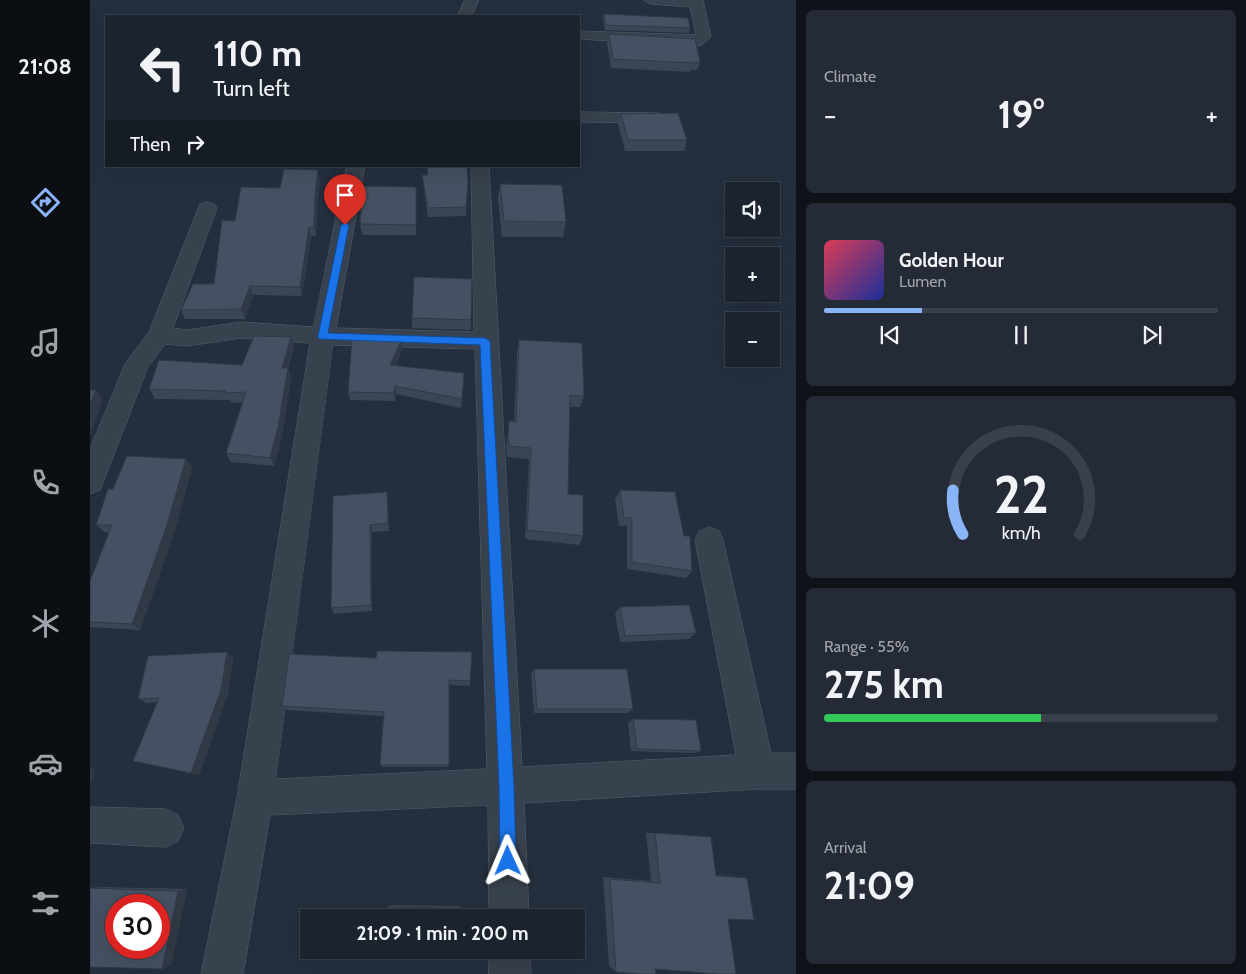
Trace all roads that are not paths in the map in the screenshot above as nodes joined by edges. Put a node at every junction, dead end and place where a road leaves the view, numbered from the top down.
1 (472, 0) edge
2 (650, 0) edge
3 (696, 2) edge
4 (465, 15) edge
5 (580, 35) edge
6 (580, 116) edge
7 (670, 118) edge
8 (356, 167) edge
9 (480, 167) edge
10 (207, 208) dead end
11 (159, 335) junction
12 (323, 336) junction
13 (485, 341) junction
14 (90, 482) edge
15 (709, 540) dead end
16 (757, 771) junction
17 (796, 771) edge
18 (506, 786) junction
19 (255, 798) junction
20 (90, 824) edge
21 (165, 828) dead end
22 (509, 909) edge
23 (510, 959) edge
24 (222, 974) edge
25 (510, 974) edge

1 - 4 street
2 - 3 street
3 - 5 street
6 - 7 street
8 - 12 street
9 - 13 street
10 - 11 street
11 - 12 street
11 - 14 street
12 - 13 street
12 - 19 street
13 - 18 street
15 - 16 street
16 - 17 street
16 - 18 street
18 - 19 street
18 - 22 street
19 - 24 street
20 - 21 street
23 - 25 street

